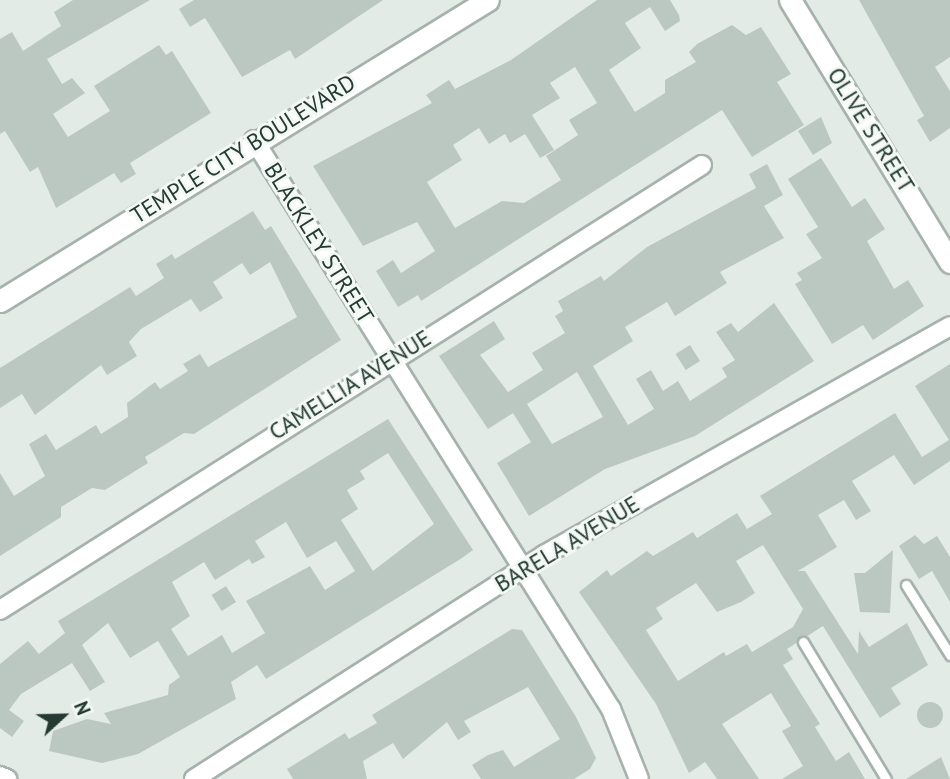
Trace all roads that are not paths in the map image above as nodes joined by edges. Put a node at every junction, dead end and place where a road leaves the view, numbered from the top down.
1 (488, 0) edge
2 (790, 0) edge
3 (254, 140) junction
4 (702, 165) dead end
5 (950, 262) edge
6 (0, 301) edge
7 (950, 326) edge
8 (391, 359) junction
9 (522, 569) junction
10 (906, 585) dead end
11 (0, 610) edge
12 (803, 642) dead end
13 (950, 655) edge
14 (0, 776) edge
15 (7, 779) edge
16 (194, 779) edge
17 (639, 779) edge
18 (886, 779) edge

1 - 3 main road, TEMPLE CITY BOULEVARD
2 - 5 main road, OLIVE STREET
3 - 6 main road, TEMPLE CITY BOULEVARD
3 - 8 street, BLACKLEY STREET
4 - 8 street, CAMELLIA AVENUE
7 - 9 street, BARELA AVENUE
8 - 9 street, BLACKLEY STREET
8 - 11 street, CAMELLIA AVENUE
9 - 16 street, BARELA AVENUE
9 - 17 street, BLACKLEY STREET
10 - 13 lane
12 - 18 lane
14 - 15 street

